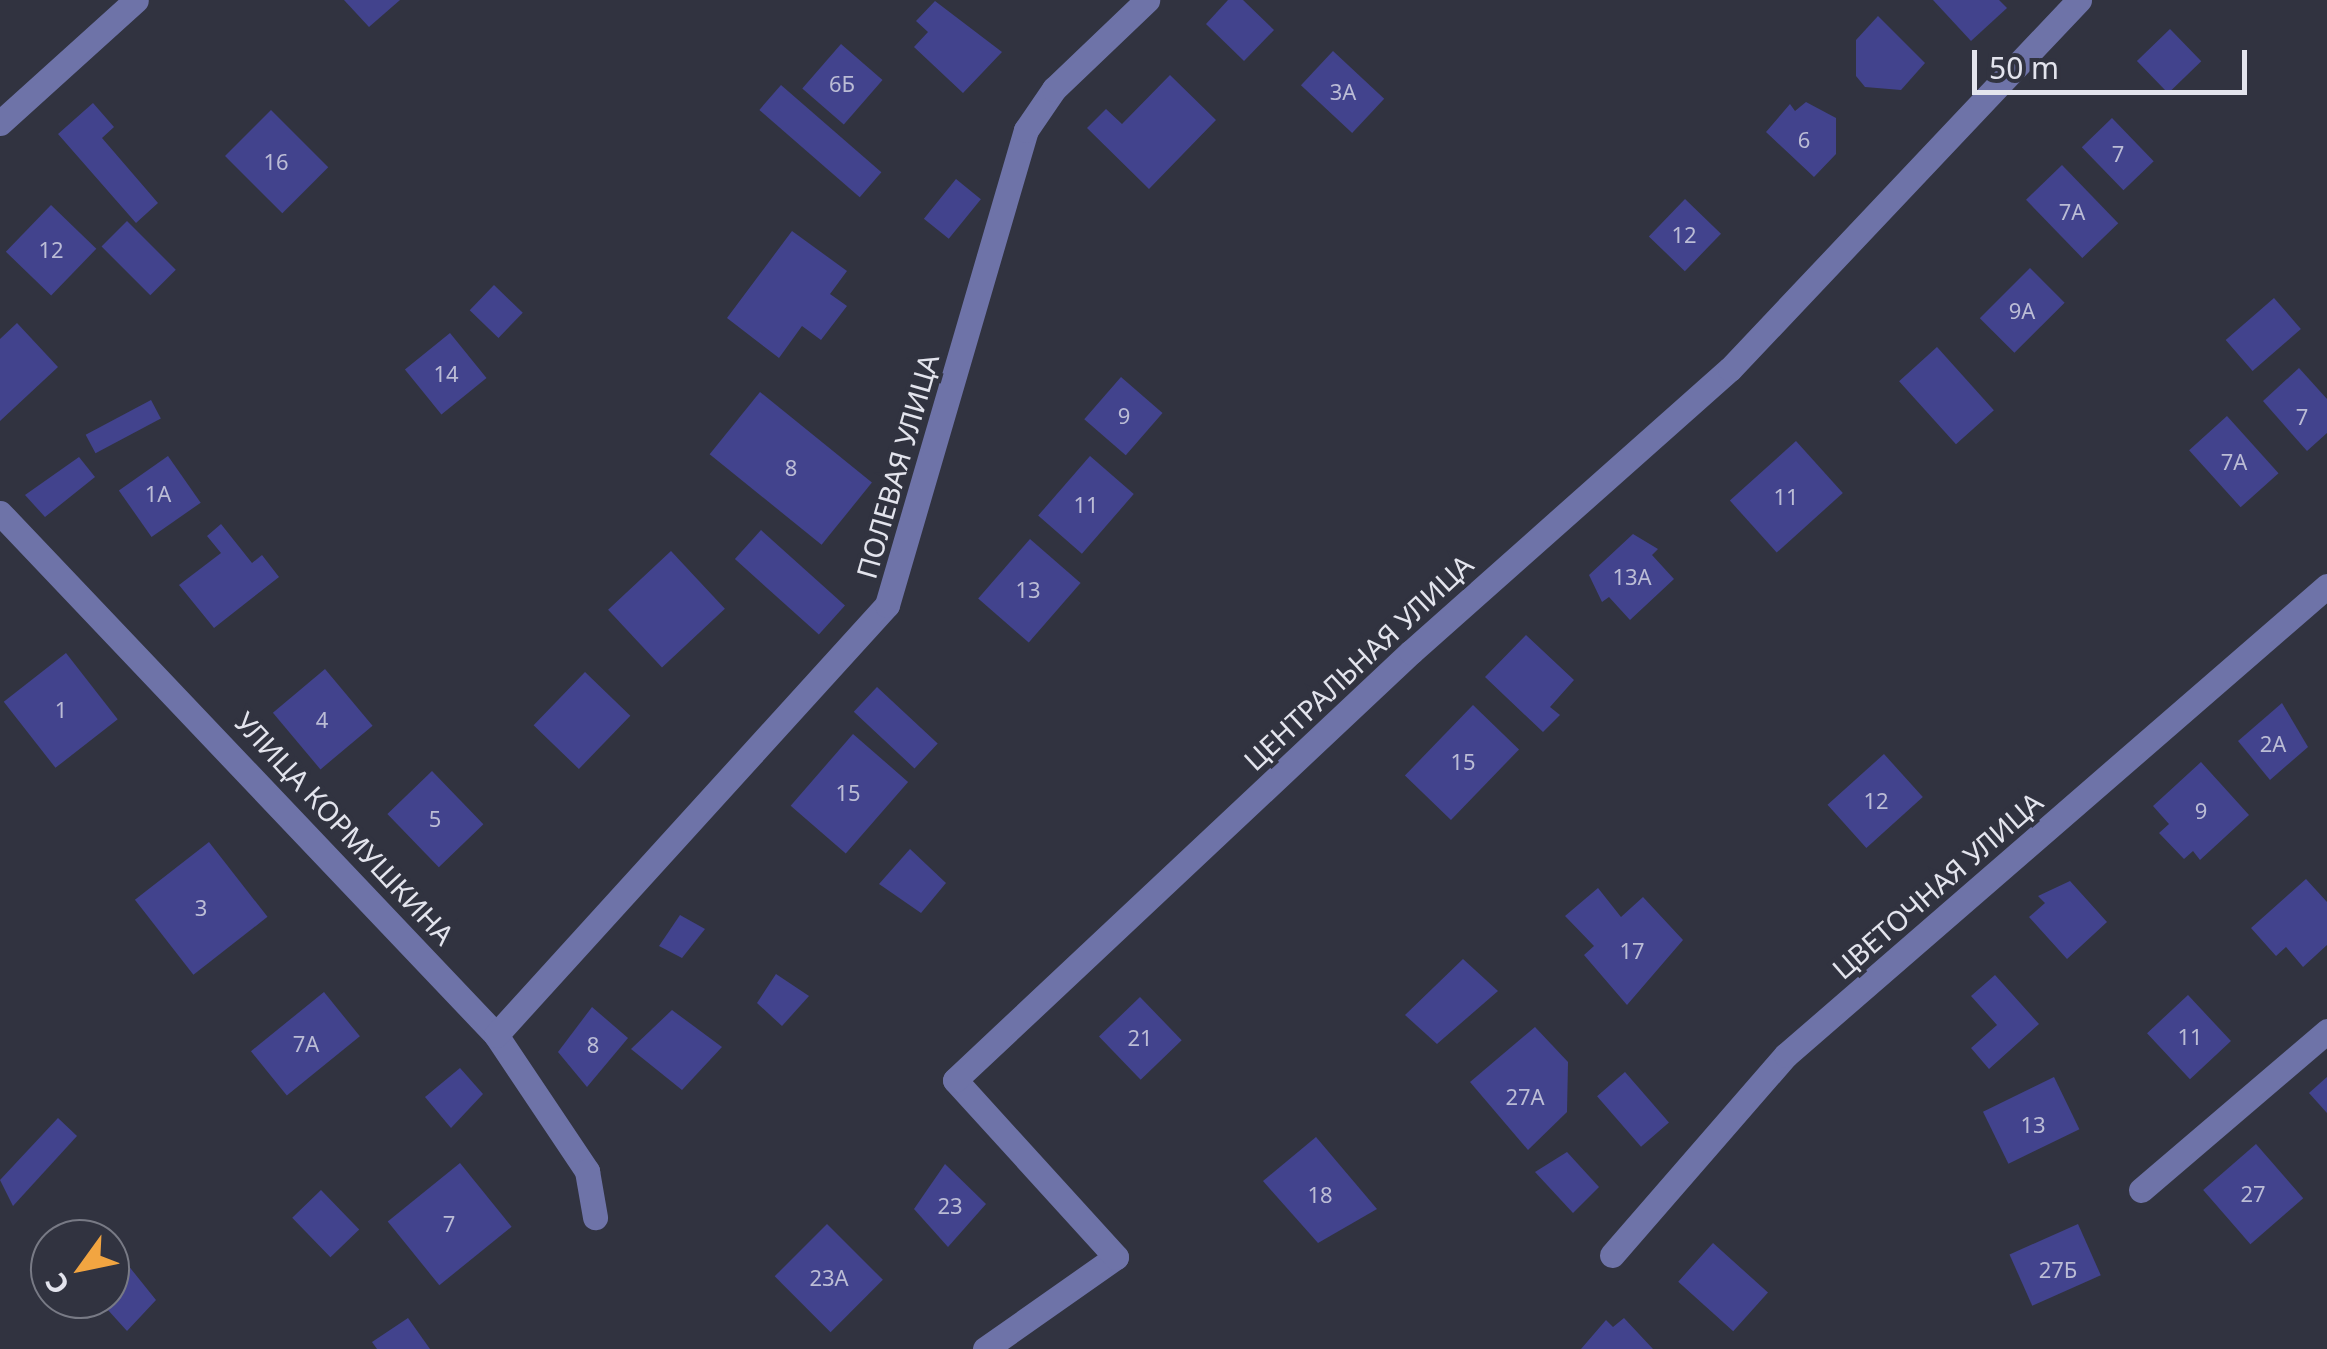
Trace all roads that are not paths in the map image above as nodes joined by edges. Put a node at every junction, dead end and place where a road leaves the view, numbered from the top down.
1 (136, 0) edge
2 (1147, 0) edge
3 (2079, 0) edge
4 (0, 124) edge
5 (0, 513) edge
6 (2326, 589) edge
7 (2327, 1030) edge
8 (496, 1035) junction
9 (2141, 1190) dead end
10 (595, 1217) dead end
11 (1612, 1255) dead end
12 (985, 1349) edge

1 - 4 street
2 - 8 street, ПОЛЕВАЯ УЛИЦА
3 - 12 street, ЦЕНТРАЛЬНАЯ УЛИЦА
5 - 8 street, УЛИЦА КОРМУШКИНА
6 - 11 street, ЦВЕТОЧНАЯ УЛИЦА
7 - 9 street
8 - 10 street, УЛИЦА КОРМУШКИНА

